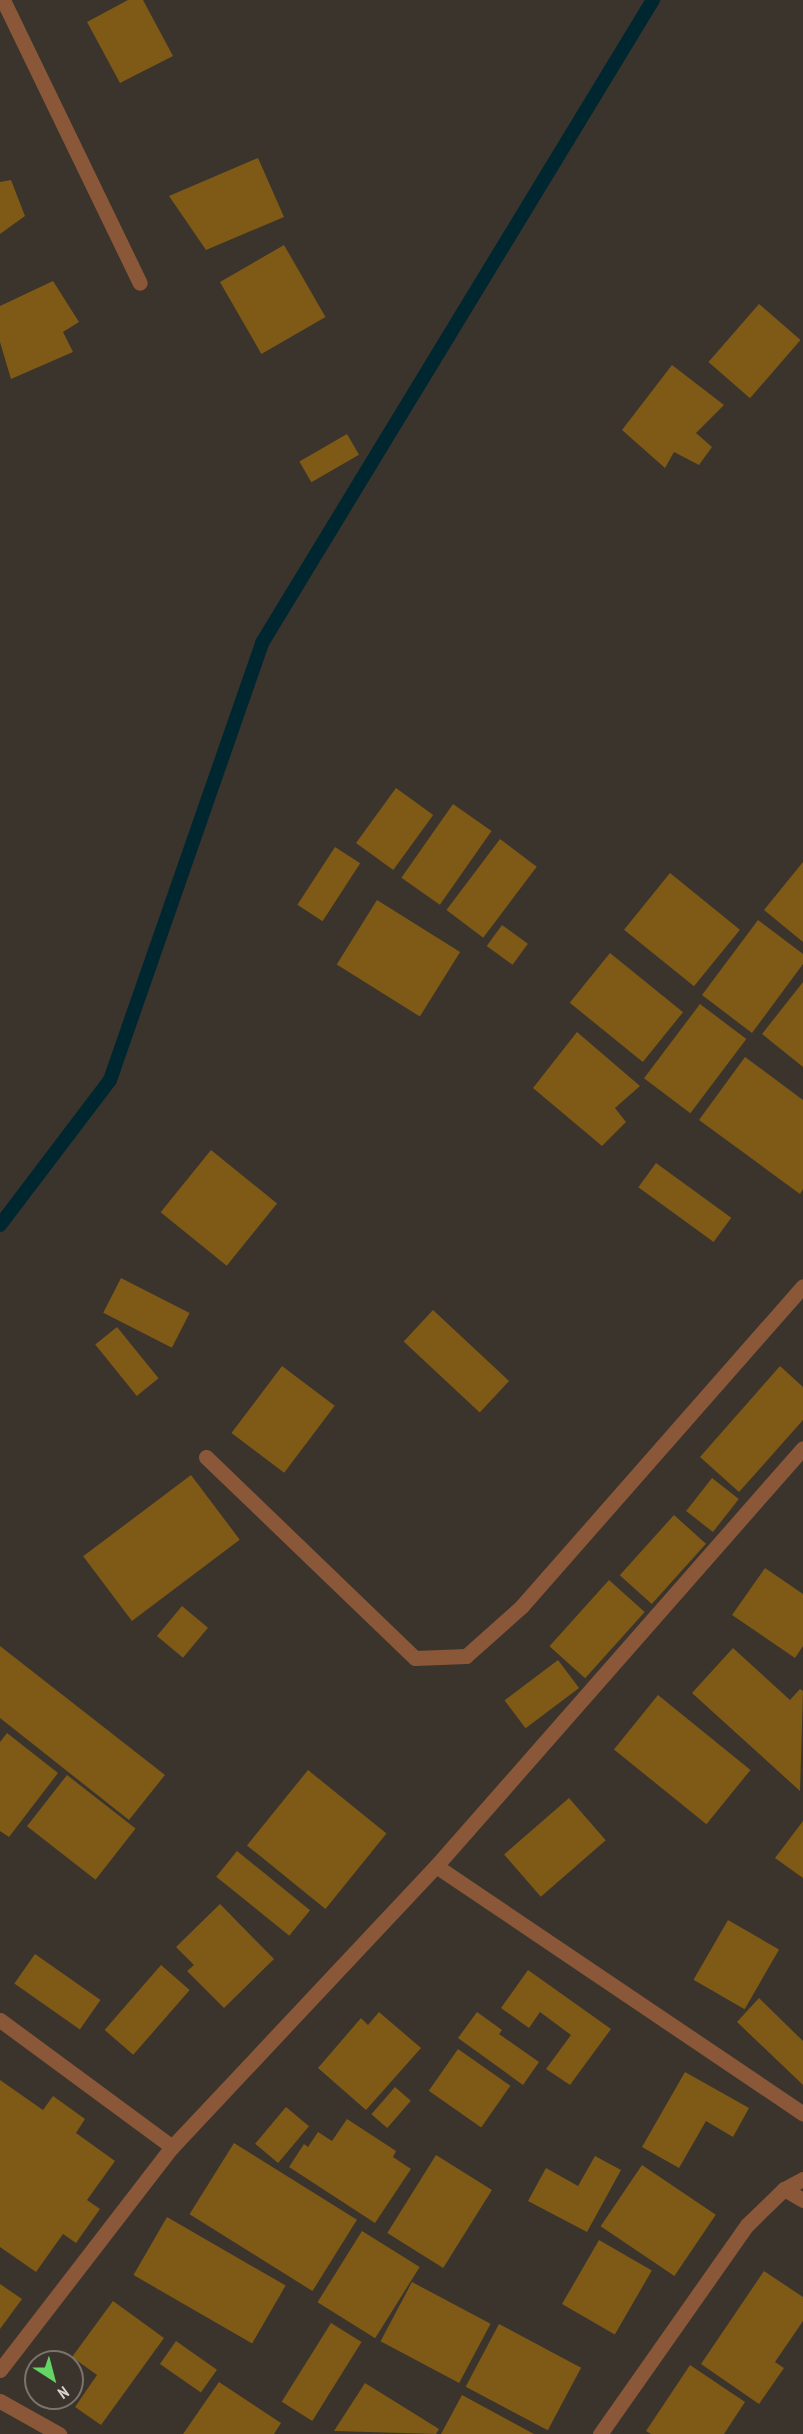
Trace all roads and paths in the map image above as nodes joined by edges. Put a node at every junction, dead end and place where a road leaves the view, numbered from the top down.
1 (3, 0) edge
2 (140, 283) dead end
3 (803, 1286) edge
4 (803, 1448) edge
5 (206, 1457) dead end
6 (436, 1866) junction
7 (0, 2020) edge
8 (803, 2114) edge
9 (172, 2147) junction
10 (803, 2179) edge
11 (784, 2189) junction
12 (803, 2200) edge
13 (0, 2370) edge
14 (0, 2401) edge
15 (59, 2434) edge
16 (600, 2434) edge

1 - 2 street
3 - 5 street
4 - 6 street
6 - 8 street
6 - 9 street
7 - 9 street
9 - 13 street
10 - 11 street
11 - 12 street
11 - 16 street
14 - 15 street

